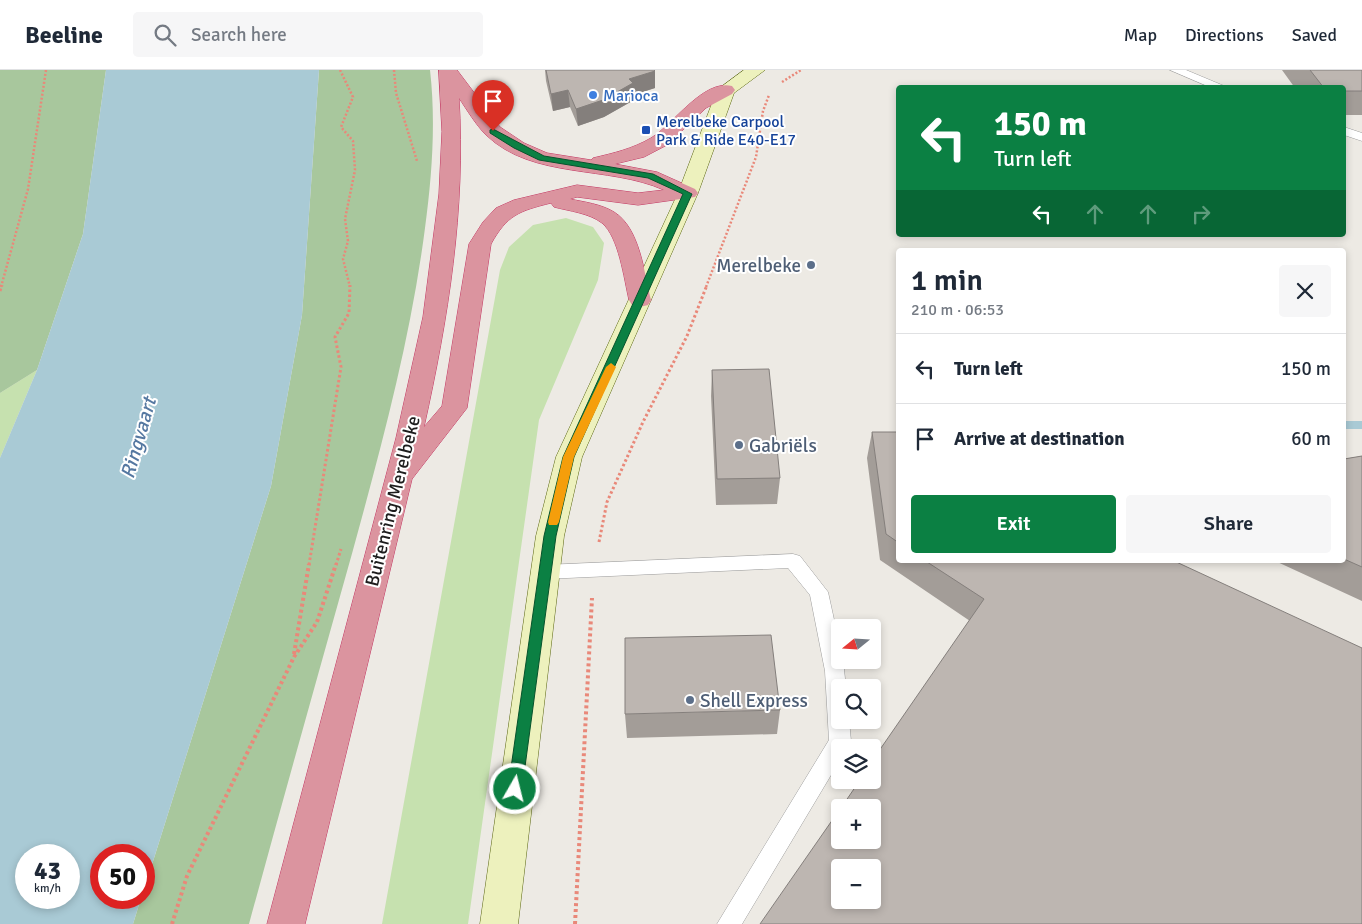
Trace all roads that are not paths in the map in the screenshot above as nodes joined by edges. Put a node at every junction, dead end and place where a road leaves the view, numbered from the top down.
1 (756, 70) edge
2 (1176, 70) edge
3 (448, 71) edge
4 (1216, 85) edge
5 (726, 90) junction
6 (1346, 132) edge
7 (1362, 138) edge
8 (577, 164) junction
9 (688, 194) junction
10 (542, 199) junction
11 (640, 300) junction
12 (400, 476) junction
13 (545, 572) junction
14 (286, 924) edge
15 (498, 924) edge
16 (728, 924) edge

1 - 5 main road
2 - 4 lane
3 - 8 highway
3 - 12 highway, Buitenring Merelbeke
5 - 8 highway
5 - 9 main road
6 - 7 lane
8 - 9 highway
9 - 10 highway
9 - 11 main road
10 - 11 highway
10 - 12 highway
11 - 13 main road
12 - 14 highway, Buitenring Merelbeke
13 - 15 main road
13 - 16 lane

